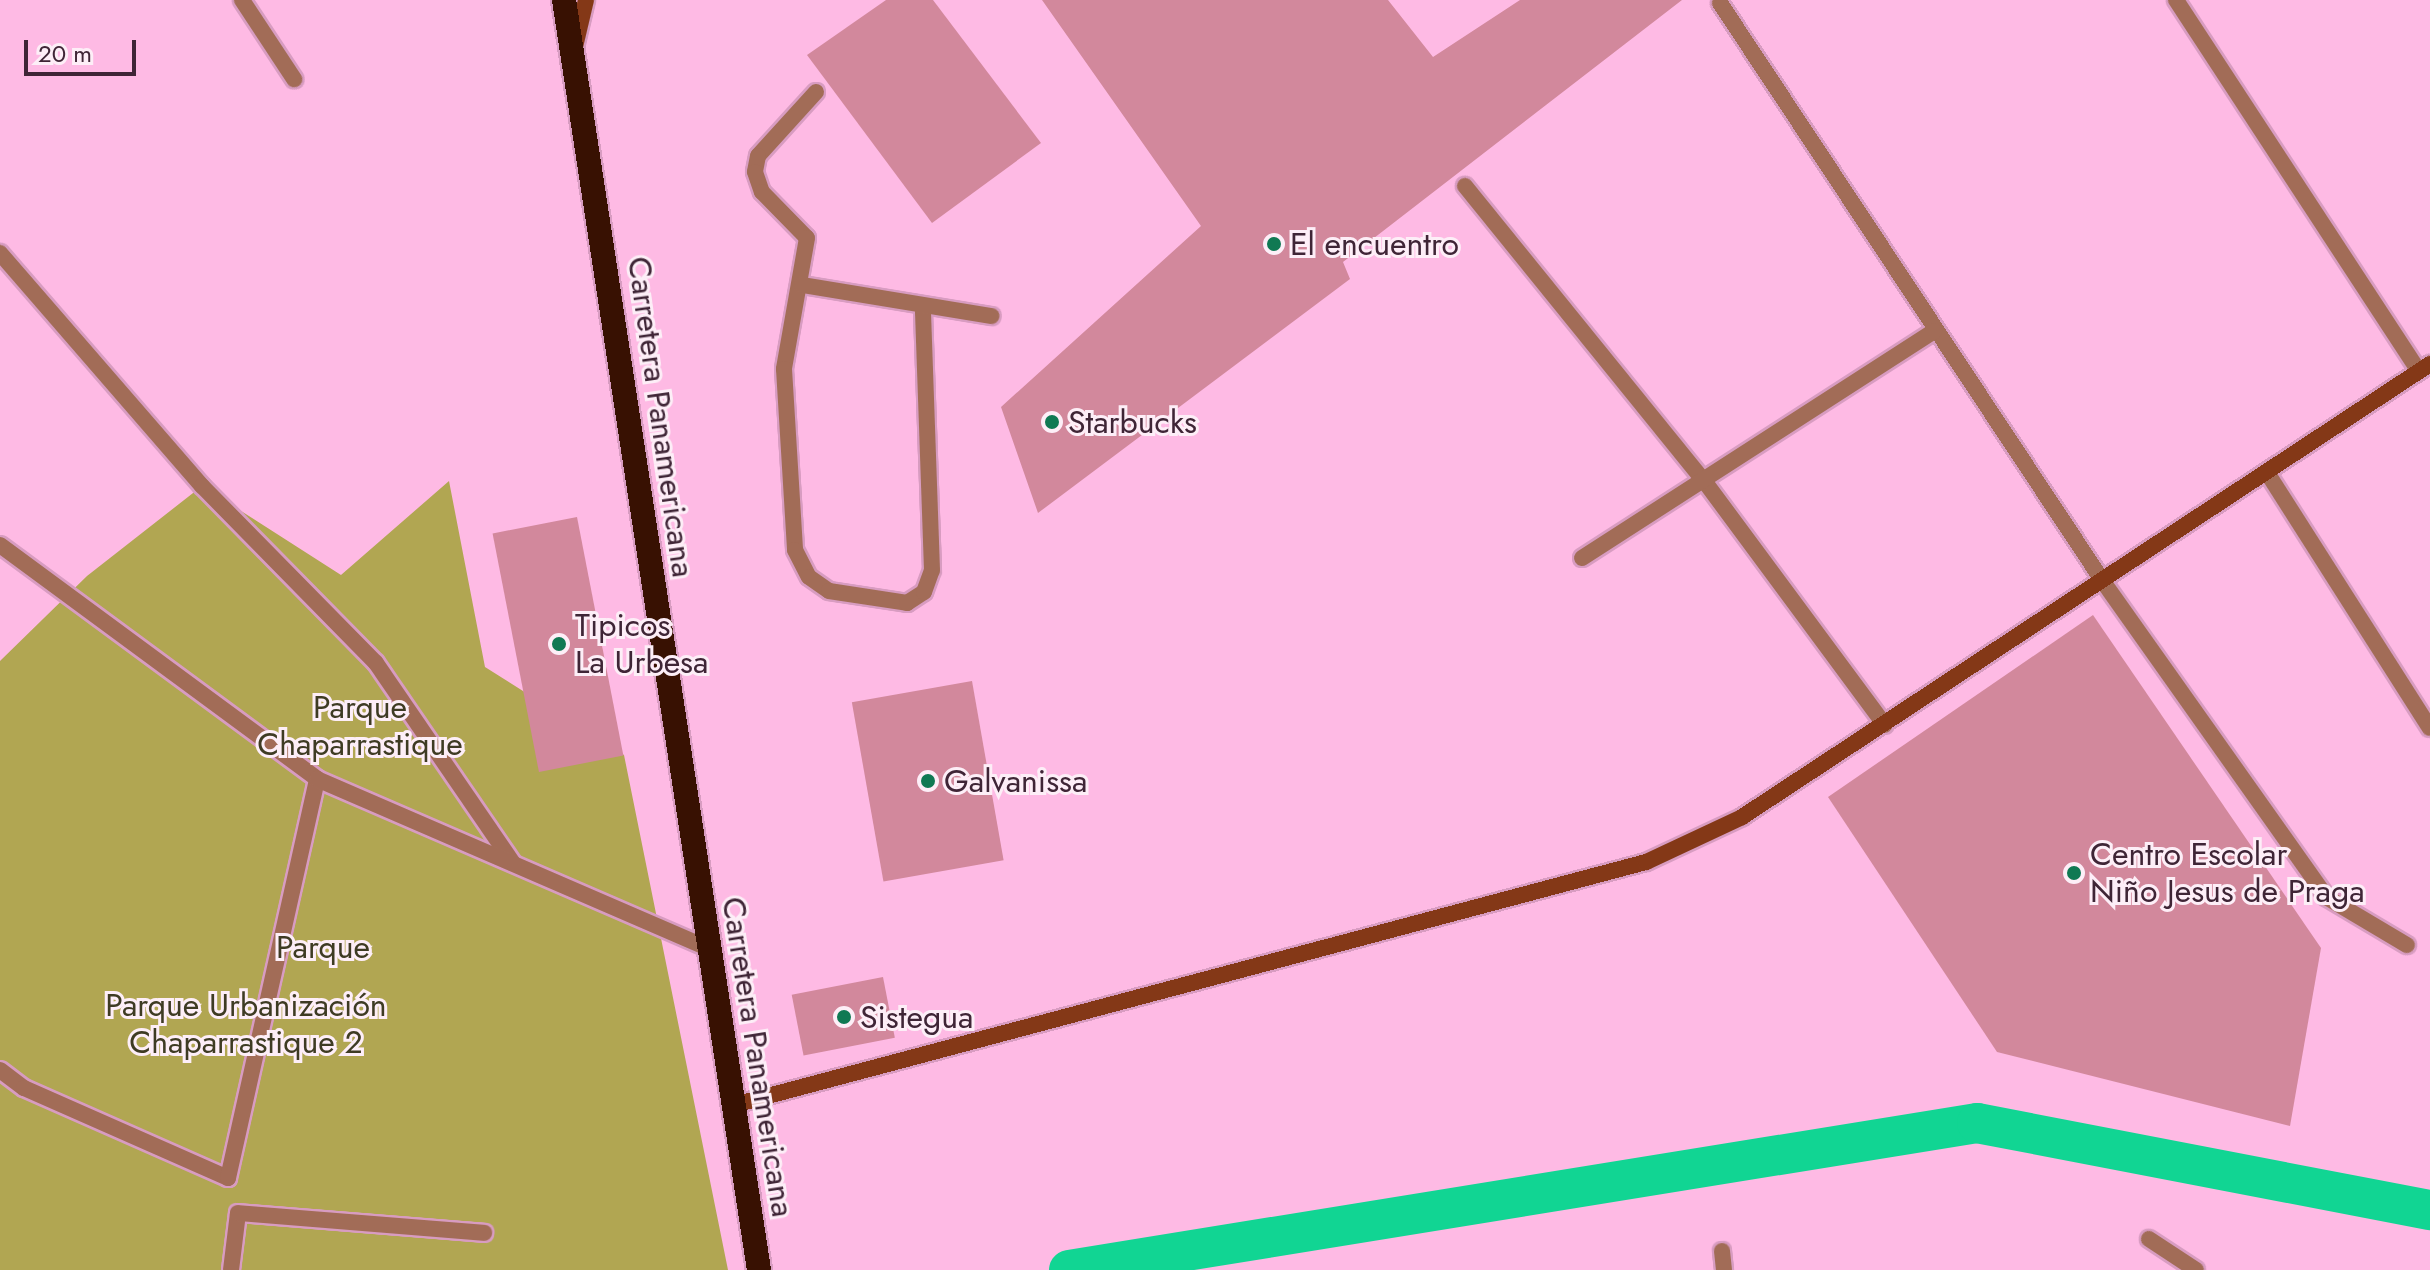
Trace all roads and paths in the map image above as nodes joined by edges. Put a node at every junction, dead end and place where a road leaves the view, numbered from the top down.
1 (242, 0) edge
2 (564, 0) edge
3 (586, 0) edge
4 (2176, 0) edge
5 (1720, 3) dead end
6 (574, 53) junction
7 (294, 79) dead end
8 (816, 92) dead end
9 (1465, 186) dead end
10 (0, 253) edge
11 (802, 285) junction
12 (923, 307) junction
13 (991, 316) dead end
14 (1934, 331) junction
15 (2424, 367) edge
16 (2268, 474) junction
17 (1705, 482) junction
18 (0, 545) edge
19 (1582, 558) dead end
20 (2104, 583) junction
21 (1885, 725) junction
22 (2430, 728) edge
23 (317, 779) junction
24 (514, 864) junction
25 (2407, 945) dead end
26 (707, 948) junction
27 (0, 1070) edge
28 (734, 1105) junction
29 (484, 1233) dead end
30 (2149, 1239) dead end
31 (1722, 1251) dead end
32 (231, 1270) edge
33 (759, 1270) edge
34 (1724, 1270) edge
35 (2196, 1270) edge

1 - 7 street
2 - 6 highway, Carretera Panamericana
3 - 6 street
4 - 15 street
5 - 14 street
6 - 26 highway, Carretera Panamericana
8 - 11 street
9 - 17 street
10 - 24 street
11 - 12 street
11 - 12 street
12 - 13 street
14 - 17 street
14 - 20 street
15 - 16 street
16 - 20 street
16 - 22 street
17 - 19 street
17 - 21 street
18 - 23 street
20 - 21 street
20 - 25 street
21 - 28 street
23 - 24 street
23 - 27 street
24 - 26 street
26 - 28 highway, Carretera Panamericana
28 - 33 highway, Carretera Panamericana
29 - 32 street
30 - 35 street
31 - 34 street

